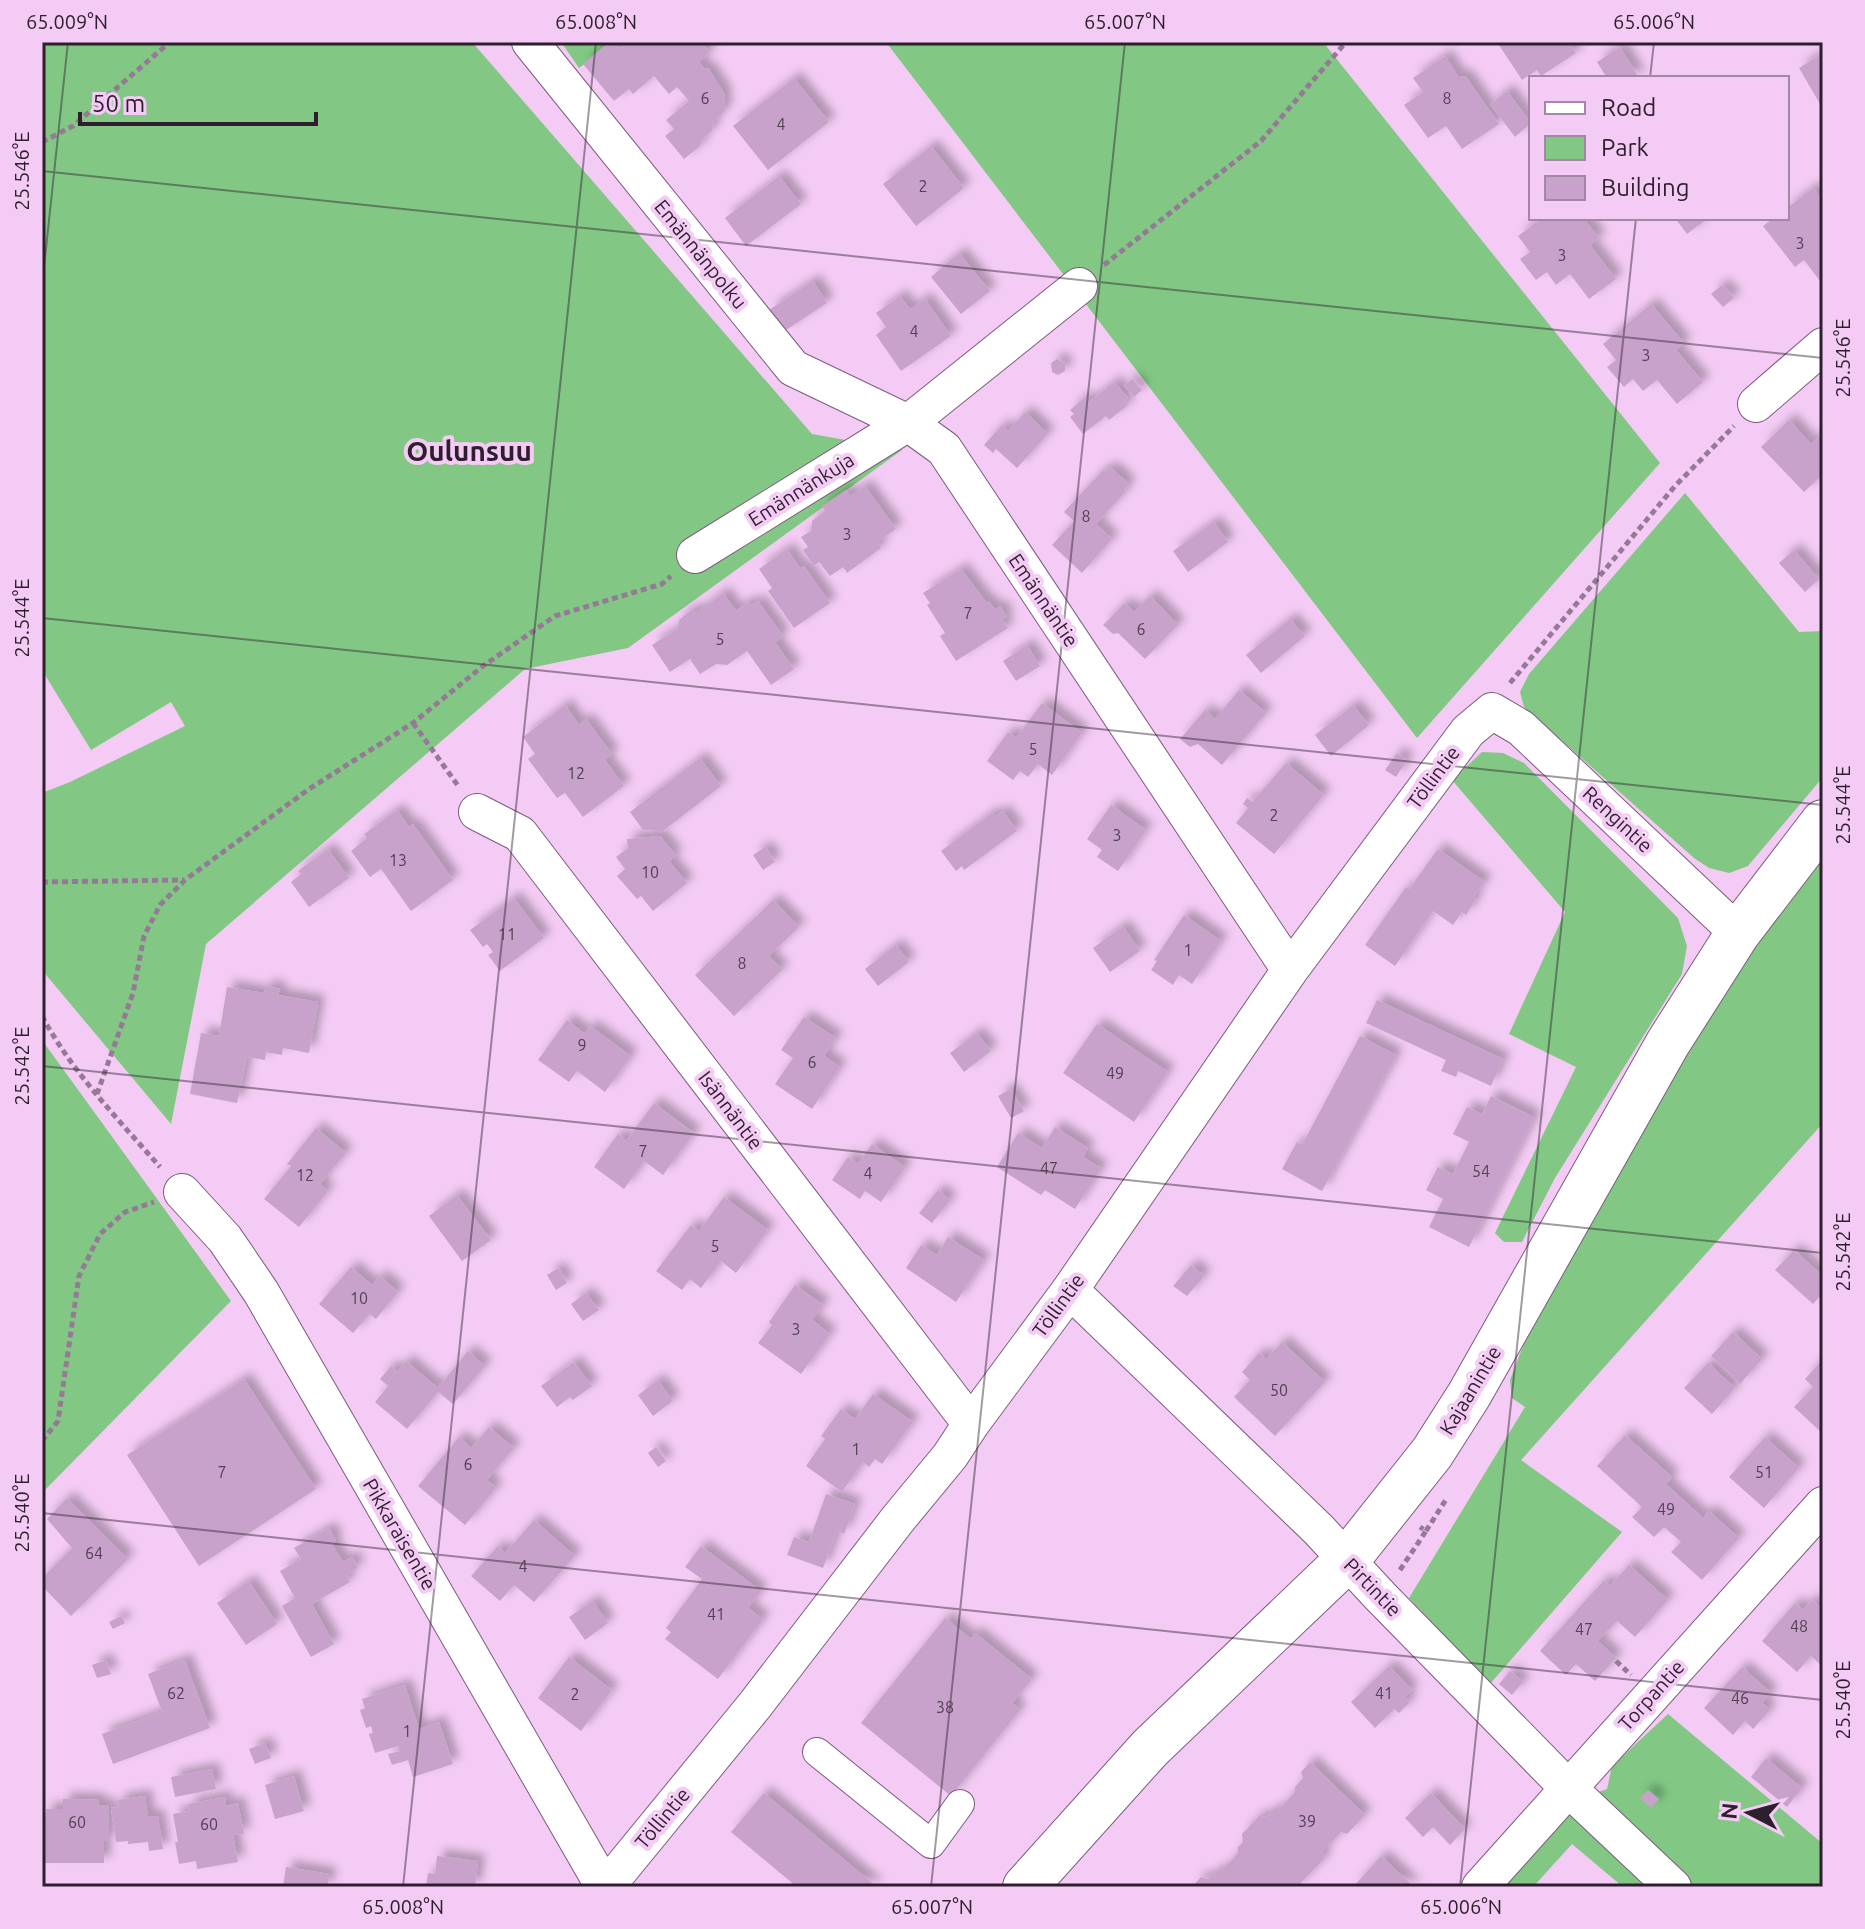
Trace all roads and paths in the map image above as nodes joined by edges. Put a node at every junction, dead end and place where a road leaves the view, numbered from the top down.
1 (170, 42) edge
2 (530, 42) edge
3 (1346, 42) edge
4 (42, 142) edge
5 (1079, 286) joint
6 (1823, 346) edge
7 (1756, 404) joint
8 (908, 423) junction
9 (695, 555) joint
10 (1492, 711) junction
11 (413, 723) junction
12 (477, 812) joint
13 (1823, 822) edge
14 (185, 880) junction
15 (42, 882) edge
16 (1738, 933) junction
17 (1290, 970) junction
18 (42, 1016) edge
19 (97, 1094) junction
20 (182, 1192) junction
21 (1070, 1290) junction
22 (971, 1424) junction
23 (42, 1441) edge
24 (1448, 1498) dead end
25 (1823, 1505) edge
26 (1426, 1531) dead end
27 (1347, 1560) junction
28 (817, 1752) dead end
29 (1568, 1788) junction
30 (960, 1804) dead end
31 (605, 1887) edge
32 (1025, 1887) edge
33 (1480, 1887) edge
34 (1673, 1887) edge

1 - 4 path
2 - 8 street, Emännänpolku
3 - 5 path
5 - 8 street
6 - 7 street
7 - 10 path
8 - 9 street, Emännänkuja
8 - 17 street, Emännäntie
9 - 11 path
10 - 16 street, Rengintie
10 - 17 street, Töllintie
11 - 12 path
11 - 14 path
12 - 22 street, Isännäntie
13 - 16 main road, Kajaanintie
14 - 15 path
14 - 19 path
16 - 27 main road, Kajaanintie
17 - 21 street, Töllintie
18 - 19 path
19 - 20 path
20 - 23 path
20 - 31 street, Pikkaraisentie
21 - 22 street, Töllintie
21 - 27 street, Pirtintie
22 - 31 street, Töllintie
24 - 26 path
25 - 29 street, Torpantie
27 - 29 street, Pirtintie
27 - 32 main road, Kajaanintie
28 - 30 street
29 - 33 street, Torpantie
29 - 34 street, Pirtintie

